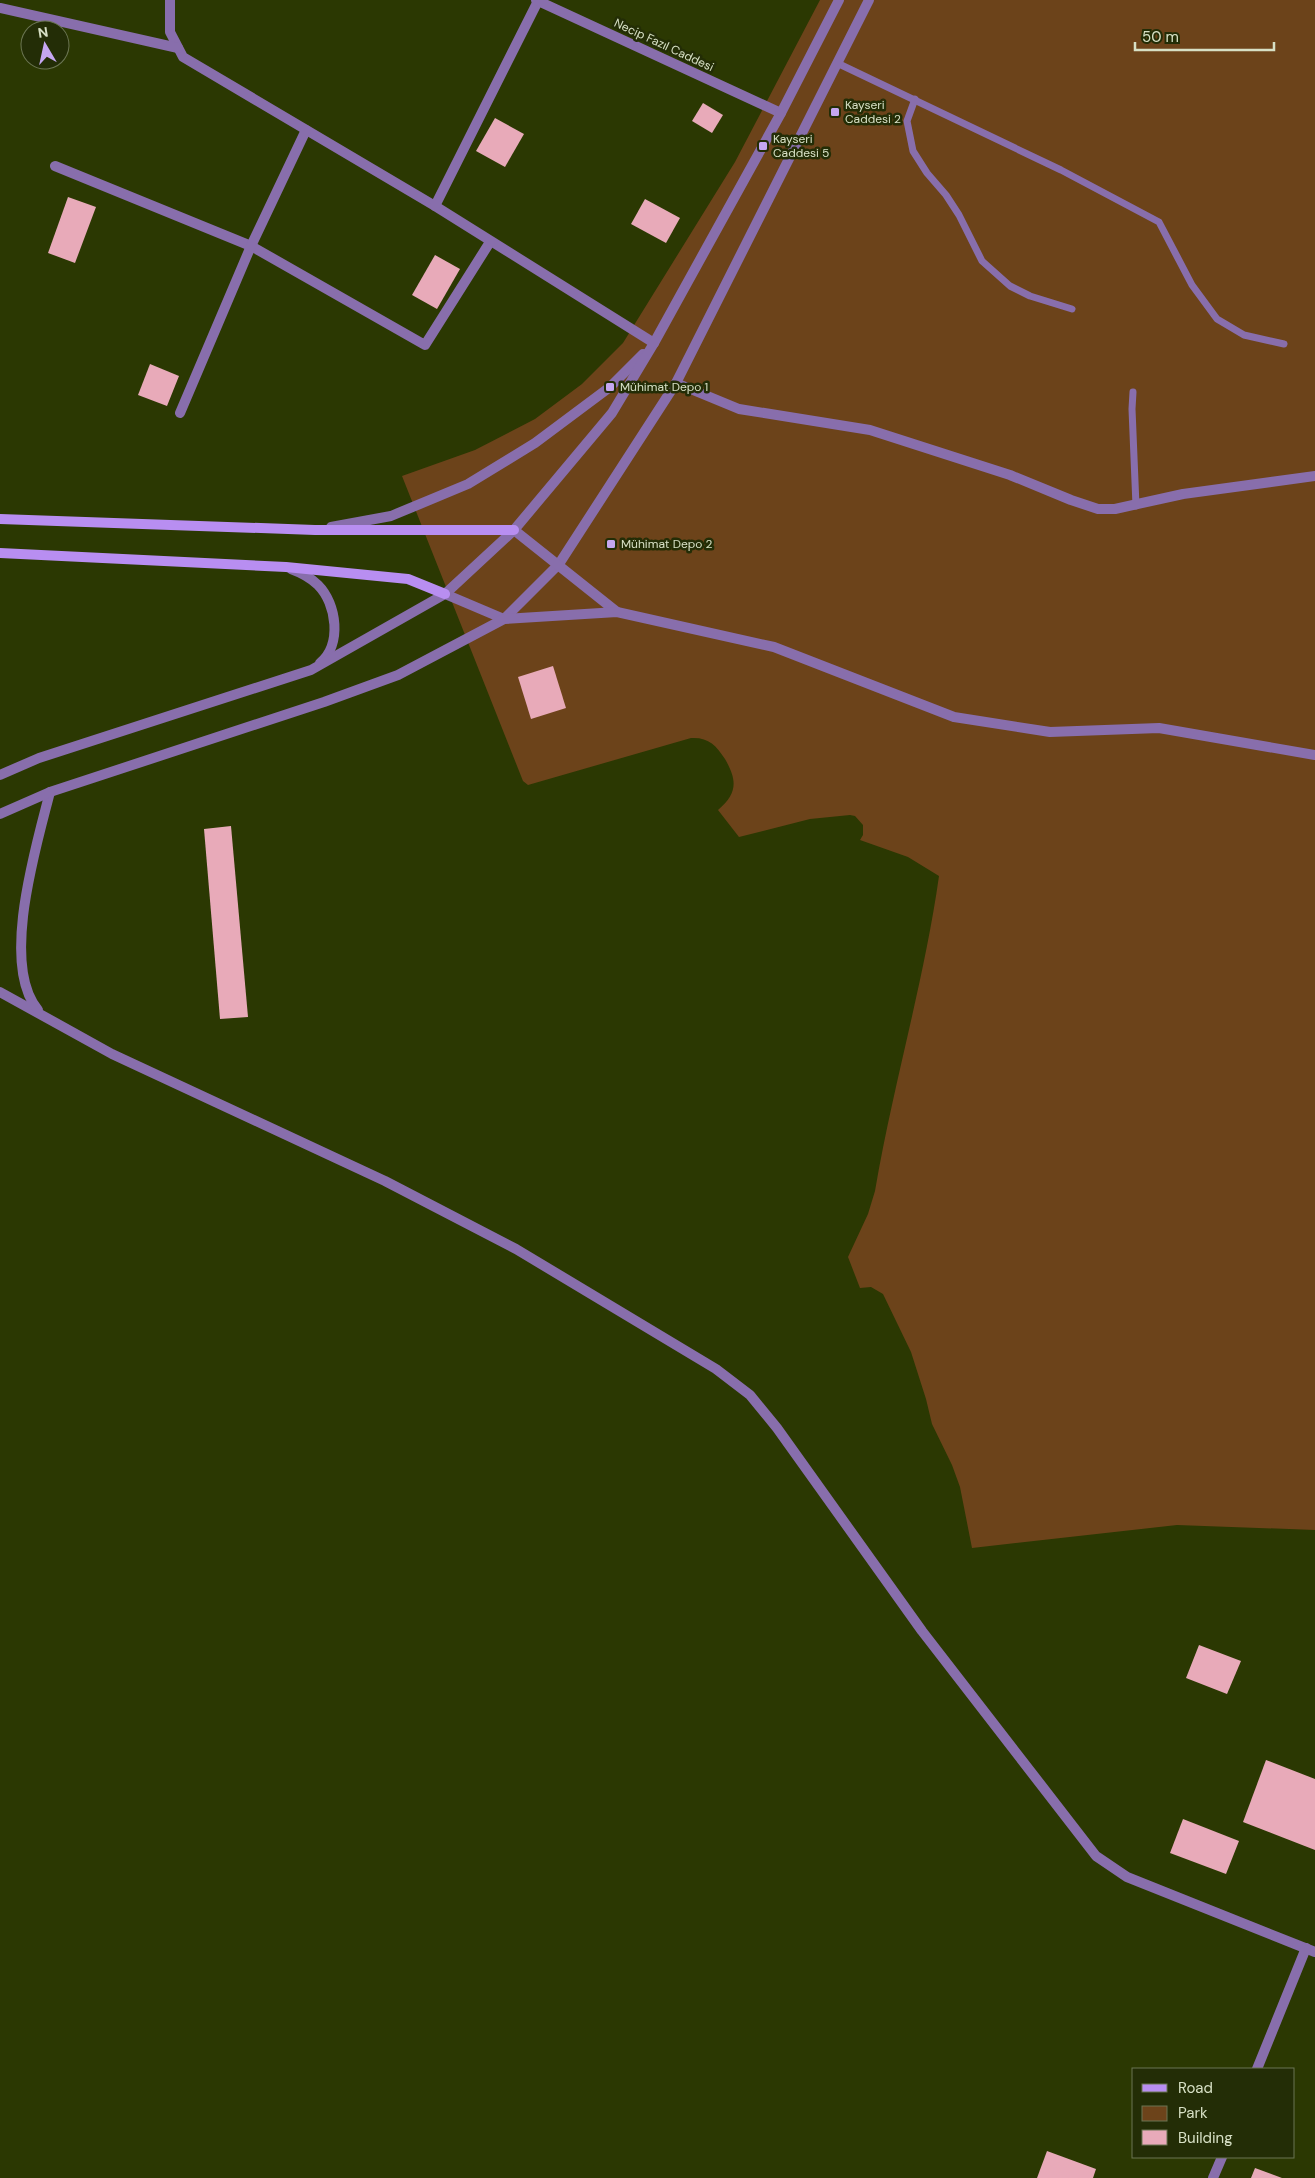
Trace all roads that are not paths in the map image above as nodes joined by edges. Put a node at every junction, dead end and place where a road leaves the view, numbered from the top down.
1 (170, 0) edge
2 (537, 0) edge
3 (839, 0) edge
4 (869, 0) edge
5 (0, 8) edge
6 (178, 48) junction
7 (837, 63) junction
8 (915, 99) junction
9 (781, 113) junction
10 (306, 130) junction
11 (55, 166) dead end
12 (435, 206) junction
13 (490, 242) junction
14 (251, 246) junction
15 (1072, 309) dead end
16 (654, 343) junction
17 (1284, 344) dead end
18 (676, 383) junction
19 (1134, 392) dead end
20 (180, 413) dead end
21 (1315, 476) edge
22 (1136, 506) junction
23 (0, 519) edge
24 (315, 530) junction
25 (514, 530) junction
26 (0, 553) edge
27 (559, 564) junction
28 (286, 567) junction
29 (445, 594) junction
30 (618, 612) junction
31 (504, 619) junction
32 (311, 670) junction
33 (1315, 755) edge
34 (0, 775) edge
35 (50, 792) junction
36 (0, 814) edge
37 (0, 992) edge
38 (46, 1018) junction
39 (1310, 1950) edge
40 (1257, 2068) edge
41 (1222, 2158) edge
42 (1213, 2178) edge

1 - 6 street
2 - 9 street, Necip Fazıl Caddesi
2 - 12 street
3 - 9 street
4 - 7 street
5 - 6 street
6 - 10 street
7 - 8 lane
7 - 18 street
8 - 15 lane
8 - 17 lane
9 - 16 street
10 - 12 street
10 - 14 street
11 - 14 street
12 - 13 street
13 - 14 street
13 - 16 street
14 - 20 street
16 - 24 street
16 - 25 street
18 - 22 street
18 - 27 street
19 - 22 lane
21 - 22 street
23 - 24 main road
24 - 25 main road
25 - 27 street
25 - 29 street
26 - 28 main road
27 - 30 street
27 - 31 street
28 - 29 main road
28 - 32 street
29 - 31 street
29 - 32 street
30 - 31 street
30 - 33 street
31 - 35 street
32 - 34 street
35 - 36 street
35 - 38 street
37 - 38 street
38 - 39 street
39 - 40 street
41 - 42 street

